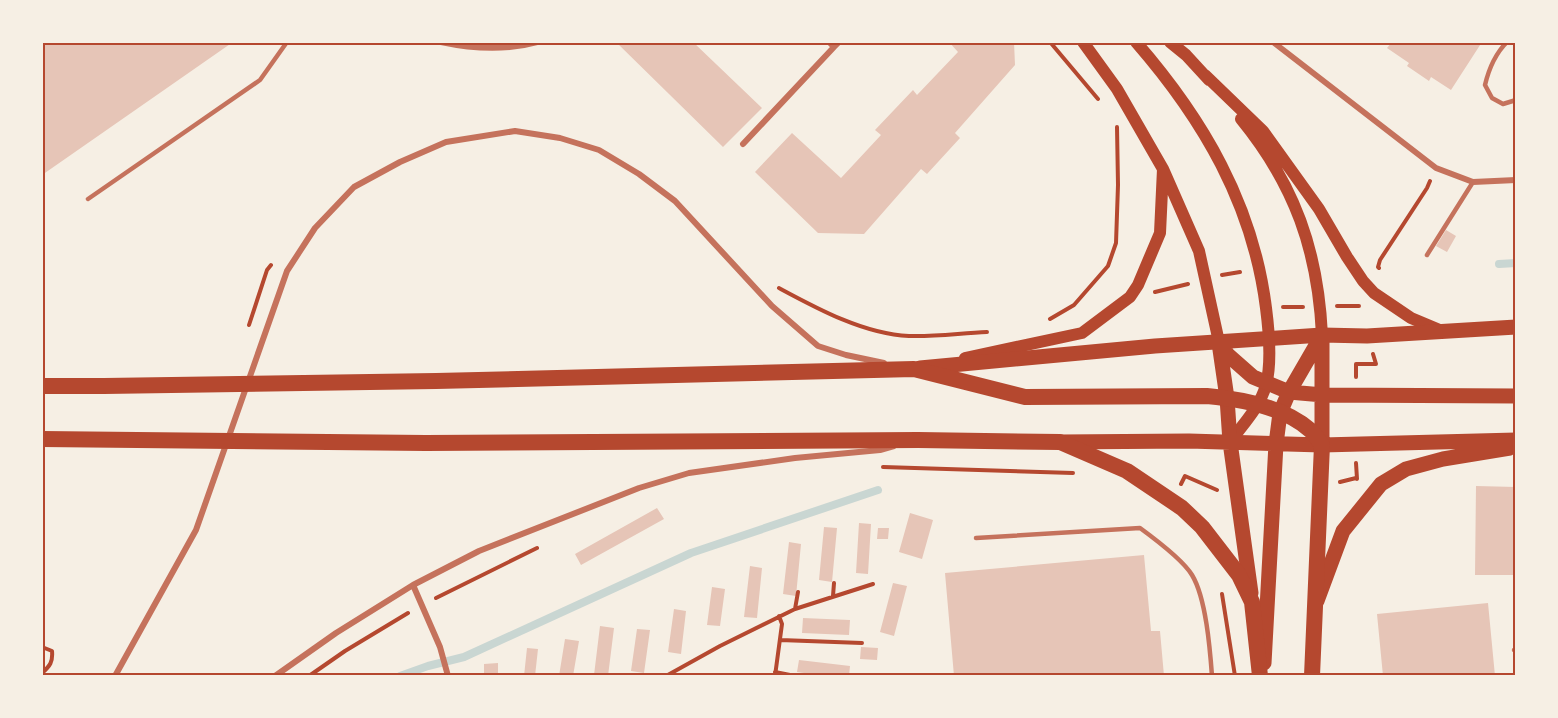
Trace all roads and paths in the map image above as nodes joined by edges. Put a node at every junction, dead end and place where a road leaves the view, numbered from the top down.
1 (286, 42) edge
2 (441, 42) edge
3 (537, 42) edge
4 (1050, 42) edge
5 (1083, 42) edge
6 (1136, 42) edge
7 (1170, 42) edge
8 (1273, 42) edge
9 (1507, 42) edge
10 (834, 44) edge
11 (1205, 75) junction
12 (1098, 100) dead end
13 (1516, 100) edge
14 (1117, 126) dead end
15 (743, 144) dead end
16 (1426, 161) junction
17 (1163, 169) junction
18 (1516, 180) edge
19 (1473, 182) junction
20 (88, 199) dead end
21 (1427, 255) dead end
22 (1108, 266) dead end
23 (1382, 272) dead end
24 (1516, 327) edge
25 (1443, 331) junction
26 (1322, 335) junction
27 (1270, 339) junction
28 (1219, 342) junction
29 (914, 369) junction
30 (1266, 384) junction
31 (42, 386) edge
32 (1289, 392) junction
33 (1323, 395) junction
34 (1516, 396) edge
35 (1227, 398) junction
36 (1257, 405) junction
37 (1280, 413) junction
38 (42, 439) edge
39 (918, 440) junction
40 (1516, 440) edge
41 (1060, 442) junction
42 (1230, 442) junction
43 (1276, 444) junction
44 (1322, 445) junction
45 (1516, 447) edge
46 (872, 467) dead end
47 (1077, 473) dead end
48 (976, 538) dead end
49 (544, 544) dead end
50 (834, 582) dead end
51 (873, 584) dead end
52 (413, 585) junction
53 (798, 592) dead end
54 (833, 596) junction
55 (1252, 602) junction
56 (423, 605) junction
57 (1315, 606) junction
58 (795, 609) junction
59 (779, 616) junction
60 (780, 640) junction
61 (862, 643) dead end
62 (42, 647) edge
63 (42, 673) edge
64 (775, 674) edge
65 (115, 676) edge
66 (275, 676) edge
67 (309, 676) edge
68 (448, 676) edge
69 (666, 676) edge
70 (795, 676) edge
71 (1212, 676) edge
72 (1261, 676) edge
73 (1312, 676) edge

1 - 20 lane
2 - 3 street
4 - 12 path
5 - 17 main road
6 - 27 main road
7 - 11 main road
8 - 16 street
9 - 13 lane
10 - 15 street
11 - 25 main road
11 - 26 main road
14 - 22 path
16 - 19 street
16 - 23 path
17 - 28 main road
17 - 29 main road
18 - 19 street
19 - 21 lane
24 - 25 main road
25 - 26 main road
26 - 27 main road
26 - 32 main road
26 - 33 main road
27 - 28 main road
27 - 30 main road
28 - 29 main road
28 - 30 main road
28 - 35 main road
29 - 31 highway
29 - 35 highway
29 - 65 street
30 - 32 main road
30 - 36 main road
32 - 33 main road
32 - 37 main road
33 - 34 main road
33 - 44 main road
35 - 36 highway
35 - 42 main road
36 - 37 highway
36 - 42 main road
37 - 43 main road
37 - 44 highway
38 - 39 highway
39 - 41 highway
39 - 52 street
40 - 44 main road
41 - 42 main road
41 - 55 highway
42 - 43 main road
42 - 55 main road
43 - 44 main road
43 - 72 main road
44 - 57 highway
45 - 57 main road
46 - 47 path
48 - 71 lane
49 - 56 path
50 - 54 path
51 - 54 path
52 - 56 street
52 - 66 street
53 - 58 path
54 - 58 path
55 - 72 highway
56 - 67 path
56 - 68 street
57 - 73 highway
58 - 59 path
59 - 60 path
59 - 69 path
60 - 61 path
60 - 64 path
62 - 63 path
64 - 70 path

